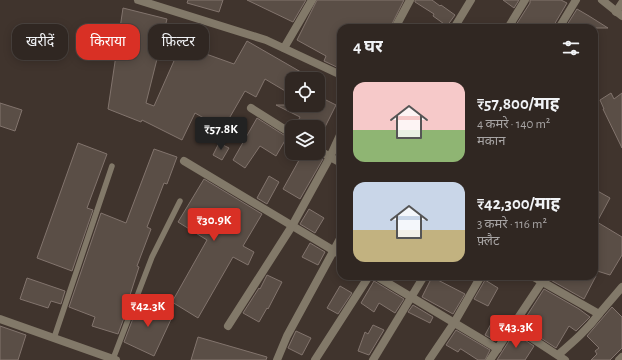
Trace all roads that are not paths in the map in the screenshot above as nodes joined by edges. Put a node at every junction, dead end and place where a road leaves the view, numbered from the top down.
1 (138, 0) edge
2 (312, 0) edge
3 (410, 0) edge
4 (472, 0) edge
5 (525, 0) edge
6 (576, 0) edge
7 (602, 0) edge
8 (622, 3) edge
9 (619, 14) edge
10 (397, 24) edge
11 (457, 24) edge
12 (510, 24) edge
13 (561, 24) edge
14 (284, 48) junction
15 (337, 73) edge
16 (251, 108) dead end
17 (285, 130) edge
18 (337, 142) edge
19 (325, 154) edge
20 (330, 157) junction
21 (184, 161) dead end
22 (337, 161) edge
23 (112, 166) dead end
24 (180, 201) dead end
25 (292, 226) junction
26 (337, 244) edge
27 (333, 250) junction
28 (337, 252) edge
29 (366, 280) edge
30 (383, 280) edge
31 (421, 280) edge
32 (479, 280) edge
33 (539, 280) edge
34 (542, 282) junction
35 (622, 287) edge
36 (410, 296) junction
37 (598, 314) junction
38 (0, 319) edge
39 (454, 323) junction
40 (228, 326) dead end
41 (513, 326) junction
42 (54, 338) junction
43 (498, 349) junction
44 (558, 355) junction
45 (622, 357) edge
46 (115, 359) edge
47 (277, 360) edge
48 (315, 360) edge
49 (373, 360) edge
50 (429, 360) edge
51 (490, 360) edge
52 (565, 360) edge
53 (619, 360) edge

1 - 14 street
2 - 14 street
3 - 10 street
4 - 11 street
5 - 12 street
6 - 13 street
7 - 9 street
8 - 9 street
14 - 15 street
16 - 17 street
18 - 20 street
19 - 20 street
20 - 22 street
20 - 25 street
21 - 25 street
23 - 42 lane
24 - 46 lane
25 - 27 street
25 - 40 street
26 - 27 street
27 - 28 street
27 - 47 street
29 - 48 street
30 - 36 street
31 - 36 street
32 - 39 street
33 - 34 street
34 - 37 street
34 - 41 street
35 - 37 street
36 - 39 street
36 - 49 street
37 - 44 street
38 - 42 street
39 - 43 street
39 - 50 street
41 - 43 street
41 - 44 street
42 - 46 street
43 - 51 street
44 - 52 street
45 - 53 street

